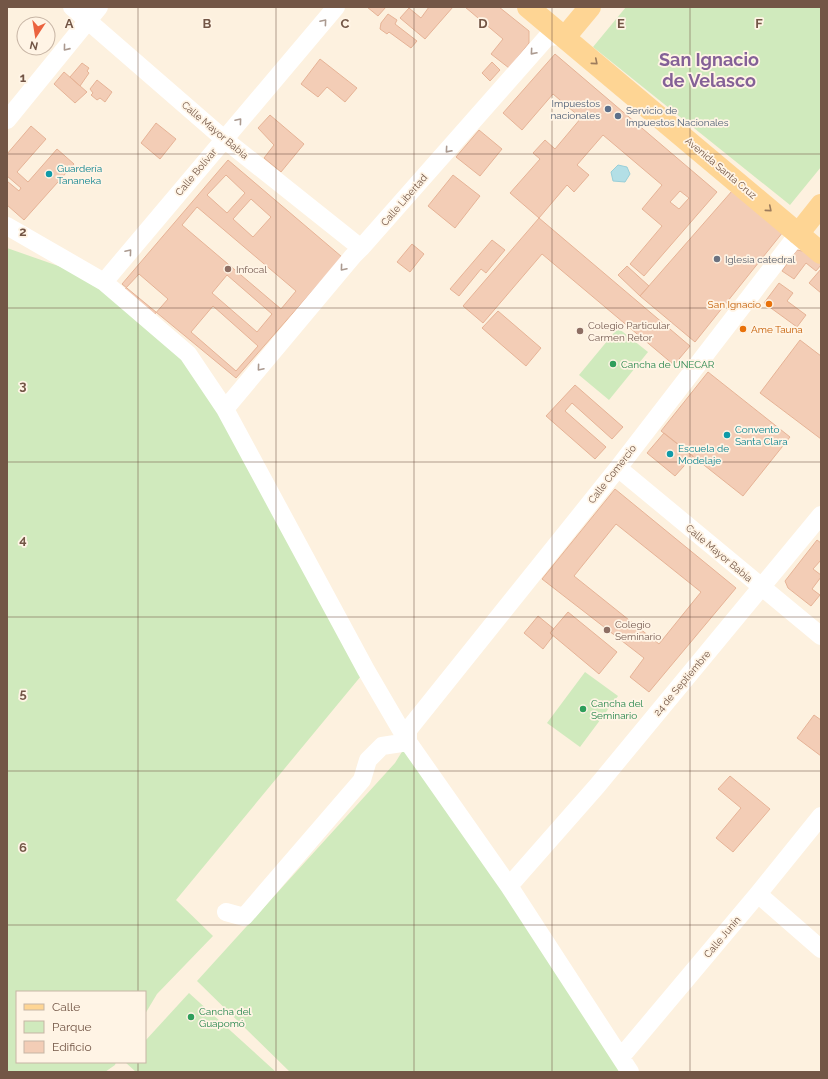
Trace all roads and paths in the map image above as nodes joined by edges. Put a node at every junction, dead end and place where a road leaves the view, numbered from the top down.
1 (72, 7) edge
2 (336, 7) edge
3 (528, 7) edge
4 (590, 7) edge
5 (94, 13) edge
6 (565, 37) junction
7 (7, 120) edge
8 (224, 139) junction
9 (821, 205) edge
10 (7, 226) edge
11 (798, 234) junction
12 (361, 248) junction
13 (821, 253) edge
14 (104, 282) junction
15 (225, 409) junction
16 (618, 468) junction
17 (821, 515) edge
18 (761, 587) junction
19 (821, 636) edge
20 (408, 742) junction
21 (821, 816) edge
22 (510, 886) junction
23 (758, 894) junction
24 (226, 912) dead end
25 (821, 949) edge
26 (625, 1065) edge

1 - 5 street, Calle Mayor Babia
8 -> 2 street, Calle Bolívar
3 - 6 main road, Avenida Santa Cruz
4 - 6 main road
5 -> 7 street
5 - 8 street, Calle Mayor Babia
6 -> 11 main road, Avenida Santa Cruz
6 -> 12 street, Calle Libertad
8 - 12 street, Calle Mayor Babia
14 -> 8 street, Calle Bolívar
9 - 11 main road, Calle Comercio
10 - 14 street
11 - 13 main road, Avenida Santa Cruz
11 - 16 street, Calle Comercio
12 -> 15 street, Calle Libertad
14 - 15 street
15 - 20 street
16 - 18 street, Calle Mayor Babia
16 - 20 street, Calle Comercio
17 - 18 street, 24 de Septiembre
18 - 19 street, Calle Mayor Babia
18 - 22 street, 24 de Septiembre
20 - 22 street
20 - 24 street
21 - 23 street, Calle Junín
22 - 26 street
23 - 25 street
23 - 26 street, Calle Junín

